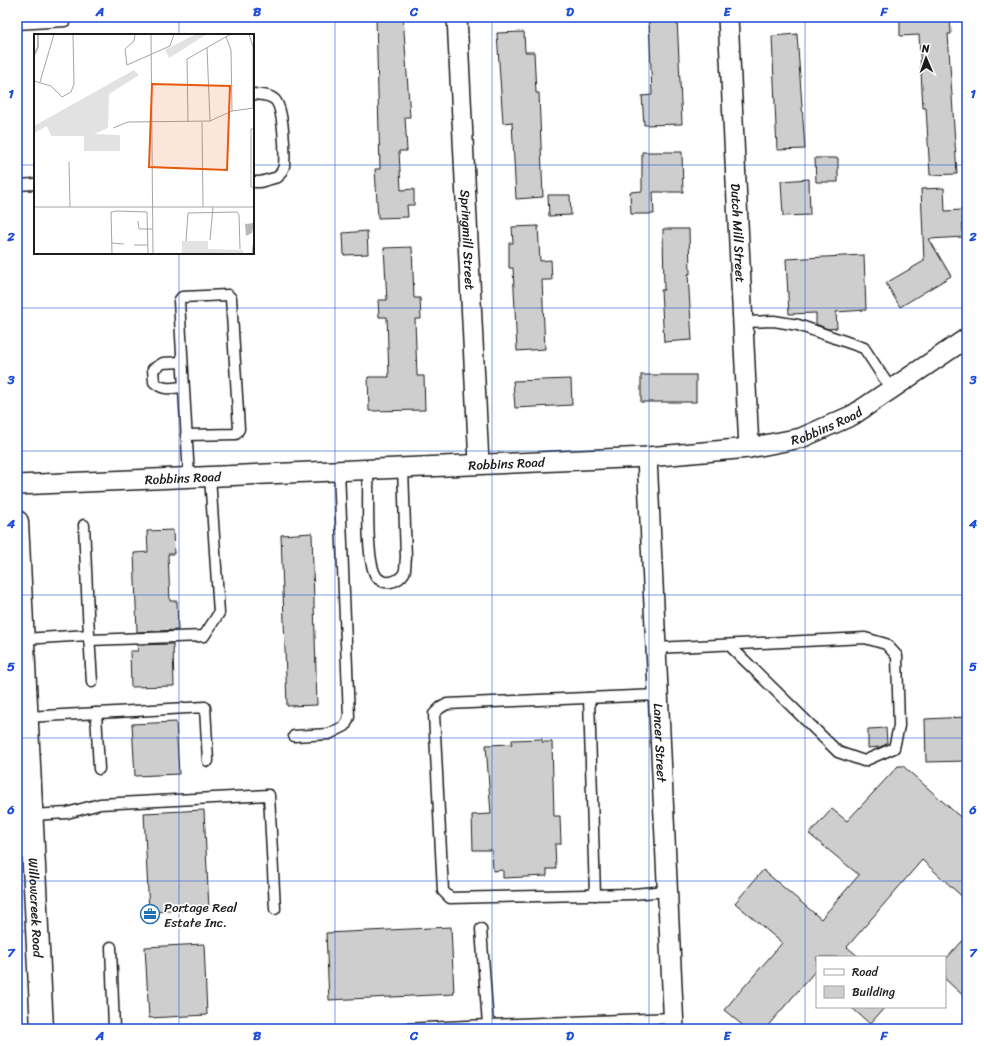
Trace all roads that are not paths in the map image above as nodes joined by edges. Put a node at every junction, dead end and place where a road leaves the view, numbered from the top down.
1 (457, 17) edge
2 (728, 17) edge
3 (66, 22) dead end
4 (17, 24) edge
5 (254, 94) edge
6 (254, 182) edge
7 (34, 184) edge
8 (17, 185) edge
9 (743, 322) junction
10 (967, 338) edge
11 (182, 362) junction
12 (183, 388) junction
13 (891, 389) junction
14 (186, 435) junction
15 (749, 448) junction
16 (647, 457) junction
17 (479, 463) junction
18 (403, 467) junction
19 (368, 468) junction
20 (339, 470) junction
21 (210, 476) junction
22 (189, 477) junction
23 (17, 485) edge
24 (17, 522) edge
25 (84, 525) dead end
26 (89, 638) junction
27 (23, 639) junction
28 (729, 645) junction
29 (656, 648) junction
30 (20, 667) edge
31 (92, 682) dead end
32 (658, 695) junction
33 (589, 698) junction
34 (96, 713) junction
35 (27, 717) junction
36 (294, 736) dead end
37 (208, 761) dead end
38 (99, 769) dead end
39 (26, 806) edge
40 (667, 890) junction
41 (595, 895) junction
42 (275, 909) dead end
43 (481, 929) dead end
44 (111, 947) dead end
45 (674, 1023) edge
46 (488, 1025) junction
47 (42, 1029) edge
48 (114, 1029) edge
49 (404, 1029) edge

1 - 17 street, Springmill Street
2 - 9 street, Dutch Mill Street
3 - 4 lane
5 - 6 lane
7 - 8 lane
9 - 13 lane
9 - 15 street, Dutch Mill Street
10 - 13 street, Robbins Road
11 - 12 lane
11 - 12 lane
11 - 14 lane
12 - 14 lane
13 - 15 street, Robbins Road
14 - 22 lane
15 - 16 street, Robbins Road
16 - 17 street, Robbins Road
16 - 29 street, Lancer Street
17 - 18 street, Robbins Road
18 - 19 street, Robbins Road
18 - 19 lane
19 - 20 street, Robbins Road
20 - 21 street, Robbins Road
20 - 36 lane
21 - 22 street, Robbins Road
21 - 26 lane
22 - 23 street, Robbins Road
24 - 27 main road, Willowcreek Road
25 - 26 lane
26 - 27 lane
26 - 31 lane
27 - 30 main road, Willowcreek Road
28 - 28 lane
28 - 29 lane
29 - 32 street, Lancer Street
30 - 35 main road, Willowcreek Road
32 - 33 lane
32 - 40 street, Lancer Street
33 - 41 lane
33 - 41 lane
34 - 35 lane
34 - 37 lane
34 - 38 lane
35 - 39 main road, Willowcreek Road
39 - 42 lane
39 - 47 main road, Willowcreek Road
40 - 41 lane
40 - 45 street, Lancer Street
43 - 46 lane
44 - 48 lane
45 - 46 lane
46 - 49 lane

